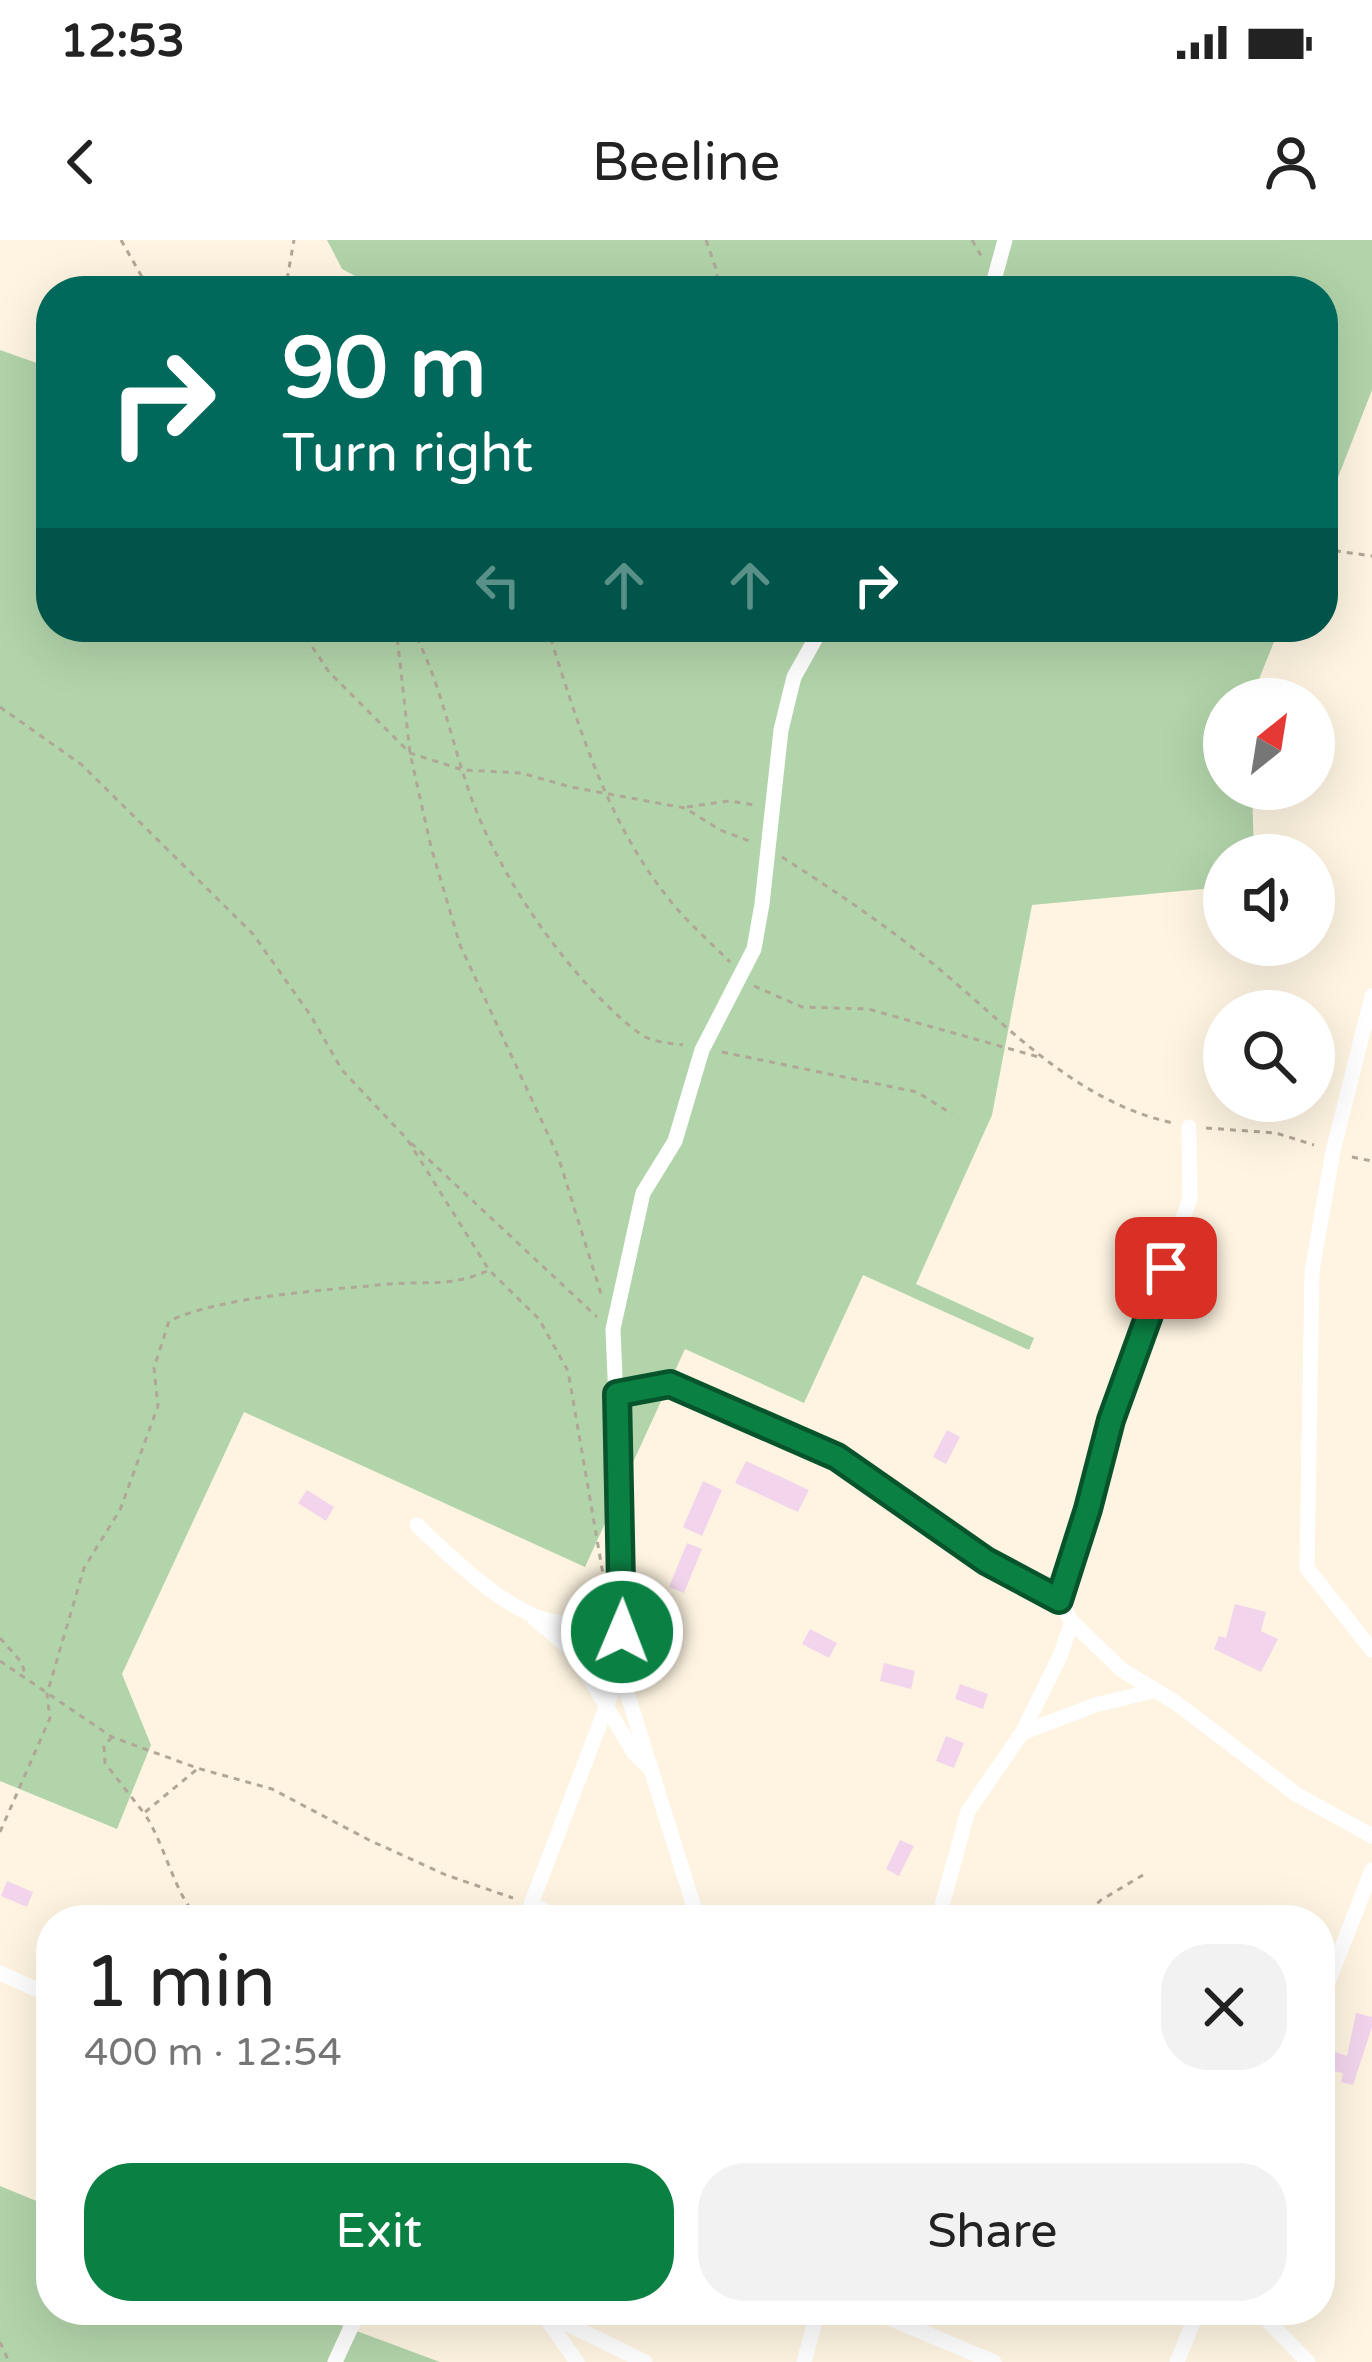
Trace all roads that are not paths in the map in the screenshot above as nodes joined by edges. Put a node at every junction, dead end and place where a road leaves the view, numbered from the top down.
1 (1005, 240) edge
2 (994, 276) edge
3 (814, 642) edge
4 (1372, 996) edge
5 (1189, 1126) road end
6 (617, 1394) junction
7 (417, 1525) dead end
8 (1059, 1600) junction
9 (609, 1611) road end
10 (527, 1612) junction
11 (1072, 1622) junction
12 (1372, 1650) edge
13 (620, 1670) junction
14 (1153, 1691) junction
15 (607, 1704) junction
16 (1022, 1733) junction
17 (651, 1769) junction
18 (1372, 1835) edge
19 (1372, 1870) edge
20 (531, 1905) edge
21 (693, 1905) edge
22 (942, 1905) edge
23 (1335, 1965) edge
24 (0, 1973) edge
25 (36, 1989) edge
26 (352, 2325) edge
27 (551, 2325) edge
28 (570, 2325) edge
29 (814, 2325) edge
30 (906, 2325) edge
31 (1192, 2325) edge
32 (1272, 2325) edge
33 (335, 2362) edge
34 (577, 2362) edge
35 (645, 2362) edge
36 (804, 2362) edge
37 (994, 2362) edge
38 (1177, 2362) edge
39 (1308, 2362) edge

1 - 2 street
3 - 6 street
4 - 12 street
5 - 8 street
6 - 8 street
6 - 13 street
7 - 10 street
8 - 11 street
9 - 10 street
10 - 15 street
11 - 14 street
11 - 16 street
13 - 15 street
13 - 17 street
14 - 16 street
14 - 18 street
15 - 17 street
15 - 20 street
16 - 22 street
17 - 21 street
19 - 23 street
24 - 25 street
26 - 33 street
27 - 34 street
28 - 35 street
29 - 36 street
30 - 37 street
31 - 38 street
32 - 39 street

